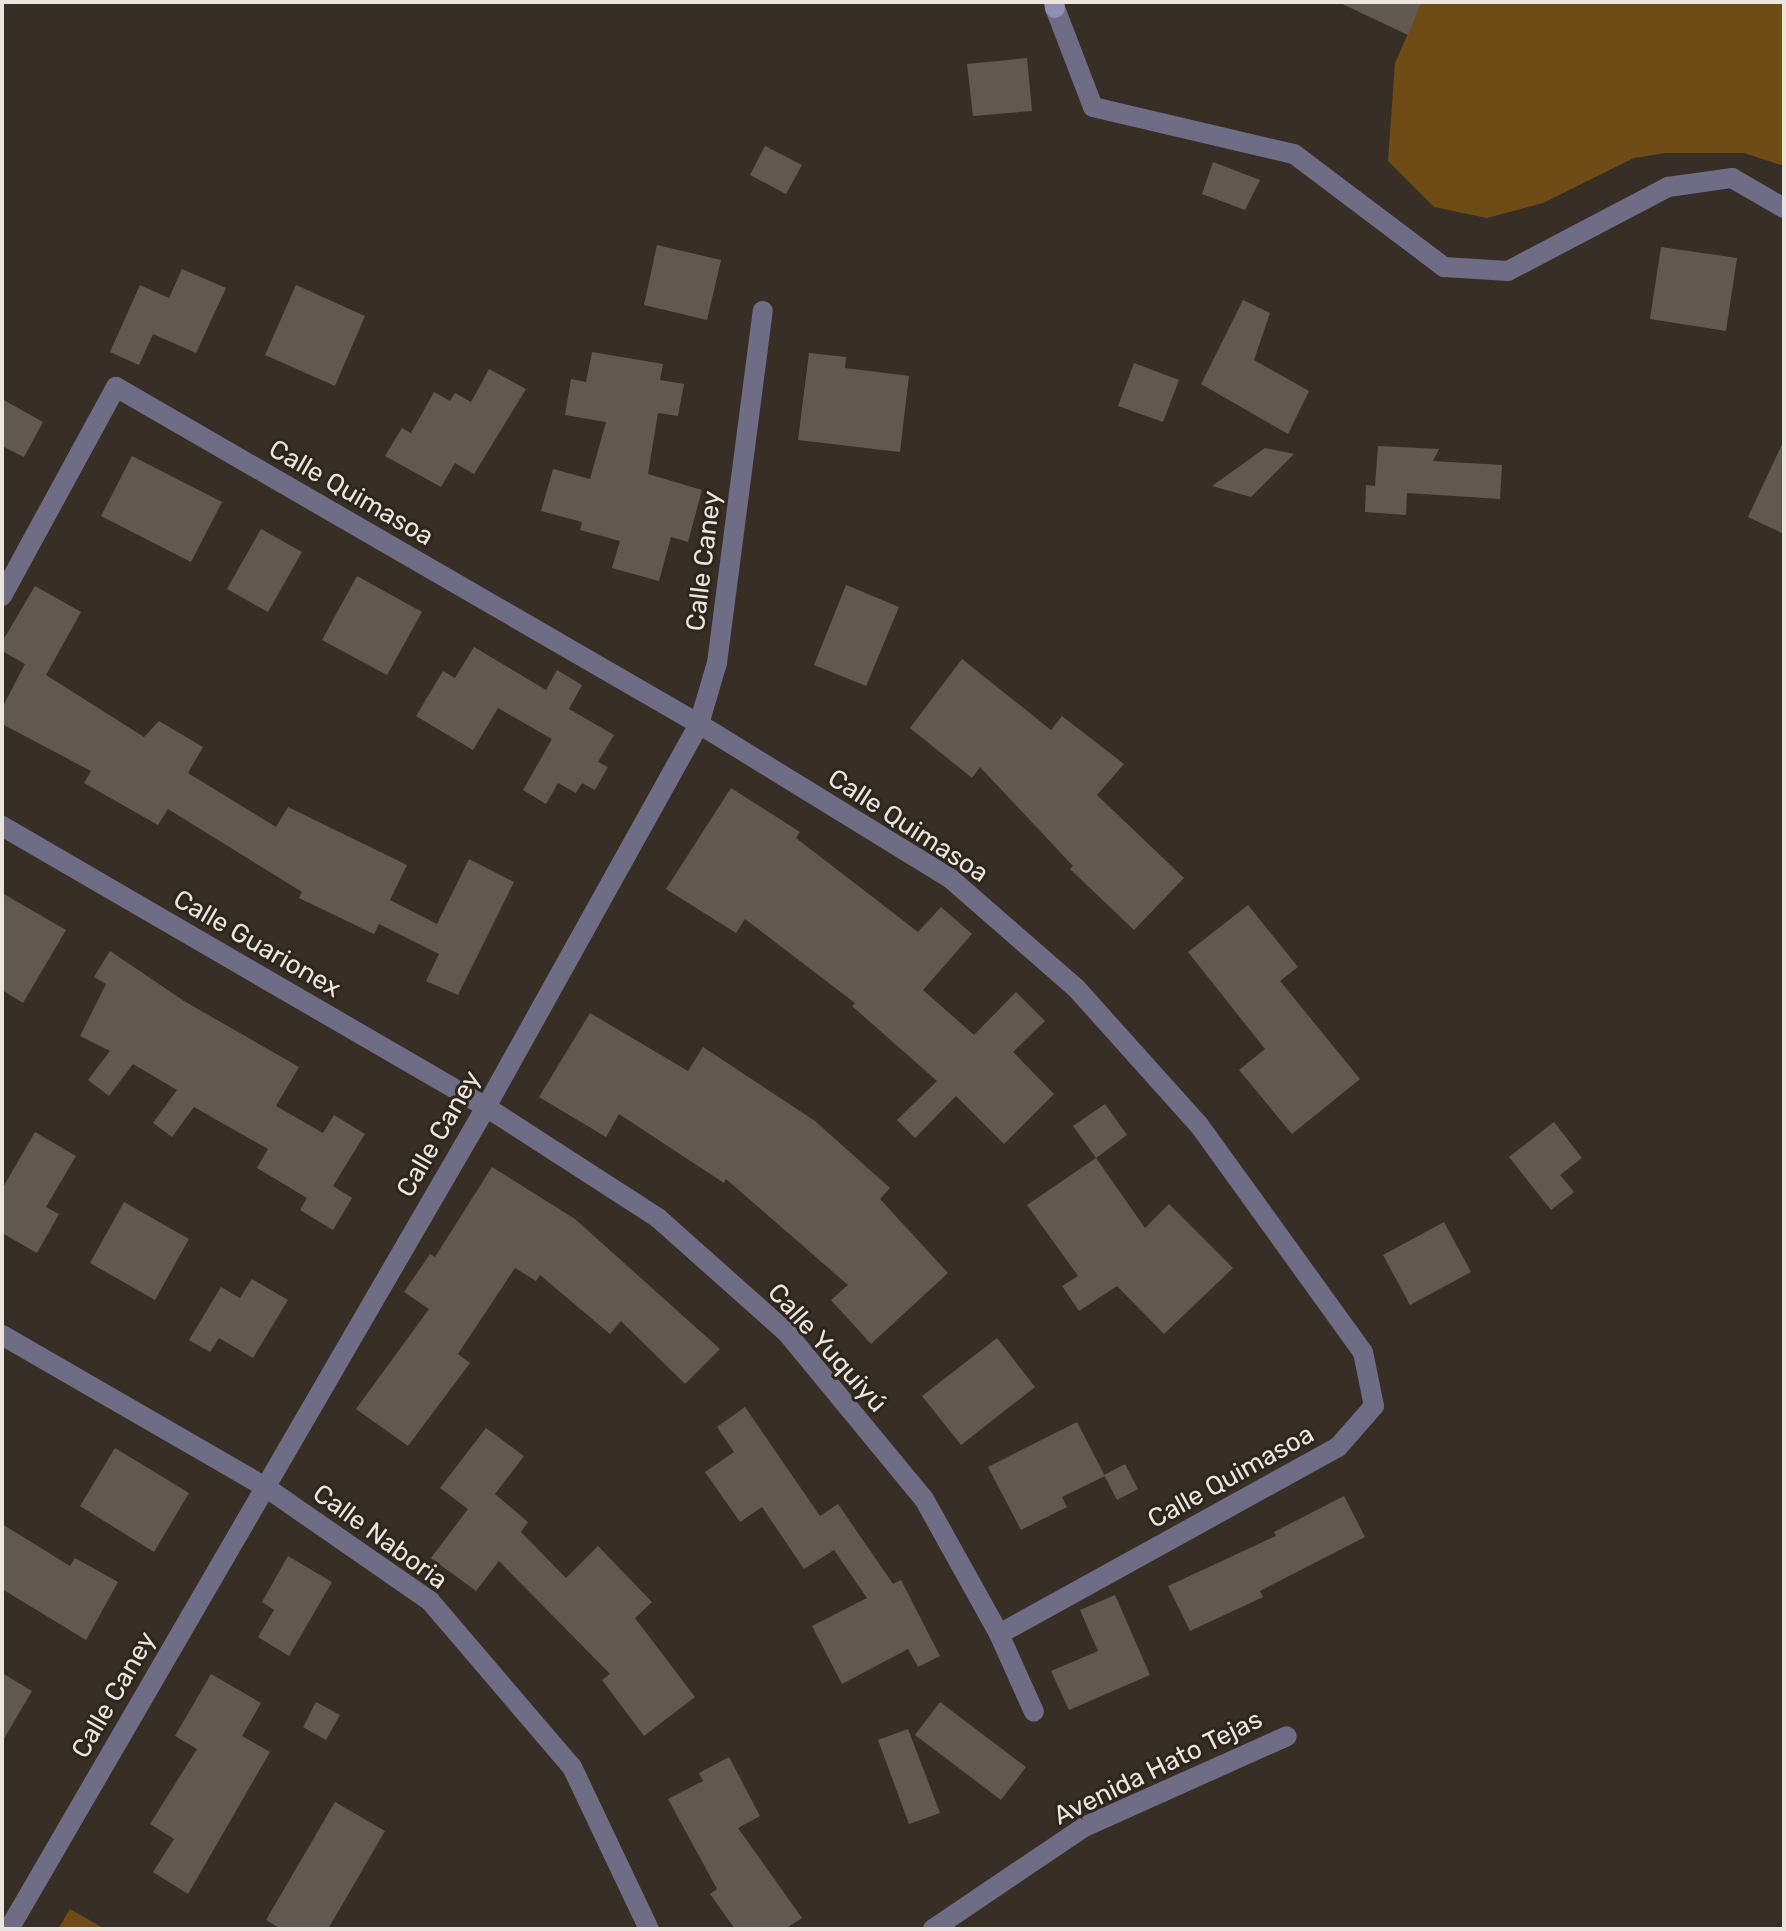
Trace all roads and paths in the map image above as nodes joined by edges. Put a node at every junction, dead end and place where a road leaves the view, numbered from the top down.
1 (1055, 5) edge
2 (1784, 208) edge
3 (763, 311) dead end
4 (2, 596) edge
5 (699, 724) junction
6 (2, 826) edge
7 (486, 1107) junction
8 (2, 1335) edge
9 (264, 1486) junction
10 (999, 1634) junction
11 (1034, 1712) dead end
12 (1287, 1736) dead end
13 (9, 1929) edge
14 (649, 1929) edge
15 (933, 1929) edge

1 - 2 street
3 - 5 street, Calle Caney
4 - 5 street, Calle Quimasoa
5 - 7 street, Calle Caney
5 - 10 street, Calle Quimasoa
6 - 7 street, Calle Guarionex
7 - 9 street, Calle Caney
7 - 10 street, Calle Yuquiyú
8 - 9 street, Calle Naboria
9 - 13 street, Calle Caney
9 - 14 street, Calle Naboria
10 - 11 street, Calle Yuquiyú
12 - 15 street, Avenida Hato Tejas

